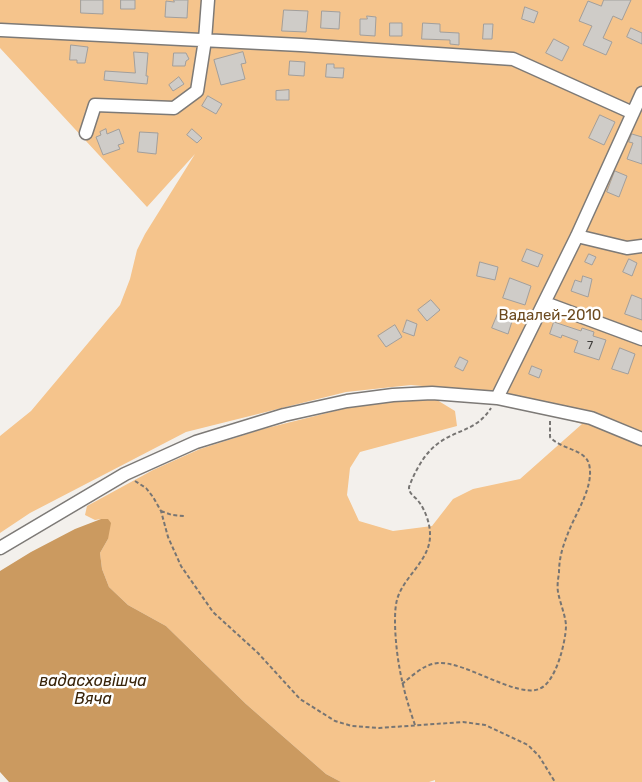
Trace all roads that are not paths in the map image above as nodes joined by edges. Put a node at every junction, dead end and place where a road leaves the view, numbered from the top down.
1 (208, 0) edge
2 (1, 30) dead end
3 (205, 40) junction
4 (642, 93) edge
5 (633, 113) junction
6 (86, 133) dead end
7 (577, 236) junction
8 (642, 246) edge
9 (544, 303) junction
10 (642, 340) edge
11 (497, 398) junction
12 (642, 439) edge
13 (0, 548) edge

1 - 3 street
2 - 3 street
3 - 5 street
3 - 6 street
4 - 5 street
5 - 7 street
7 - 8 street
7 - 9 street
9 - 10 street
9 - 11 street
11 - 12 street
11 - 13 street

